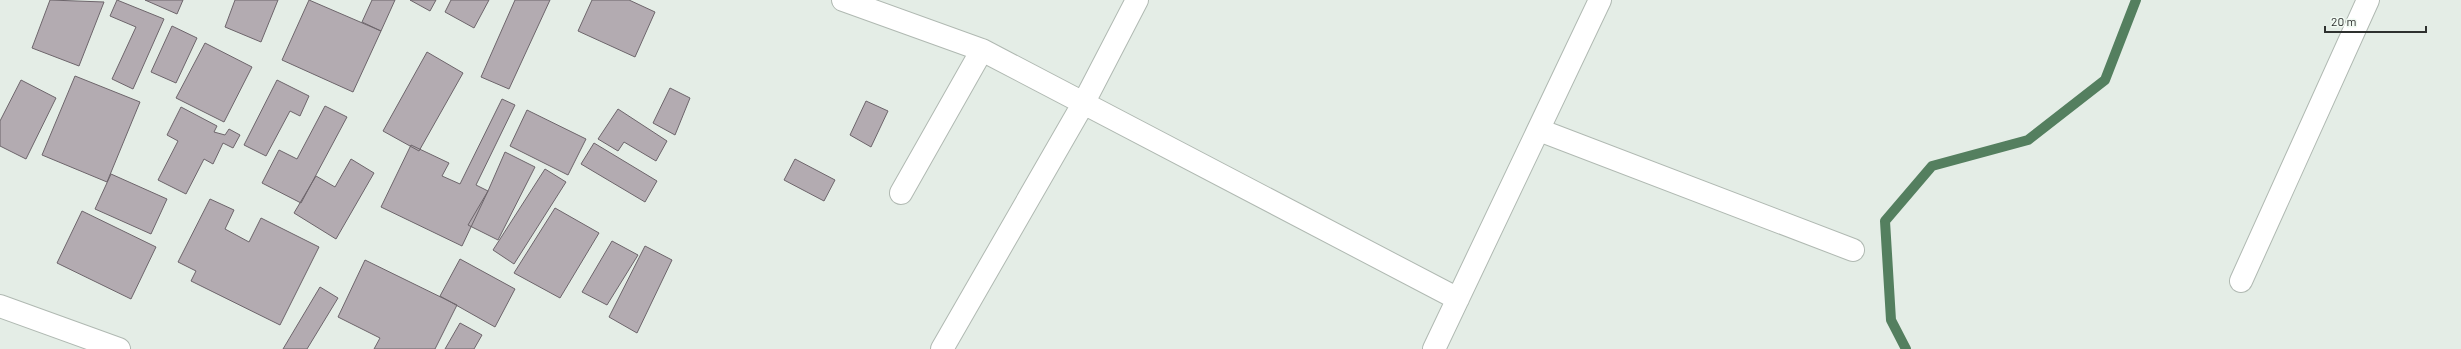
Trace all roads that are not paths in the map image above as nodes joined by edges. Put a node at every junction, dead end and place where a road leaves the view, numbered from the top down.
1 (843, 0) edge
2 (1137, 0) edge
3 (1600, 0) edge
4 (2368, 0) edge
5 (982, 50) junction
6 (1083, 104) junction
7 (1539, 130) junction
8 (901, 193) dead end
9 (1854, 250) dead end
10 (2241, 281) dead end
11 (1458, 299) junction
12 (0, 306) edge
13 (119, 349) edge
14 (942, 349) edge
15 (1434, 349) edge

1 - 5 street
2 - 6 street
3 - 7 street
4 - 10 street
5 - 6 street
5 - 8 street
6 - 11 street
6 - 14 street
7 - 9 street
7 - 11 street
11 - 15 street
12 - 13 street

